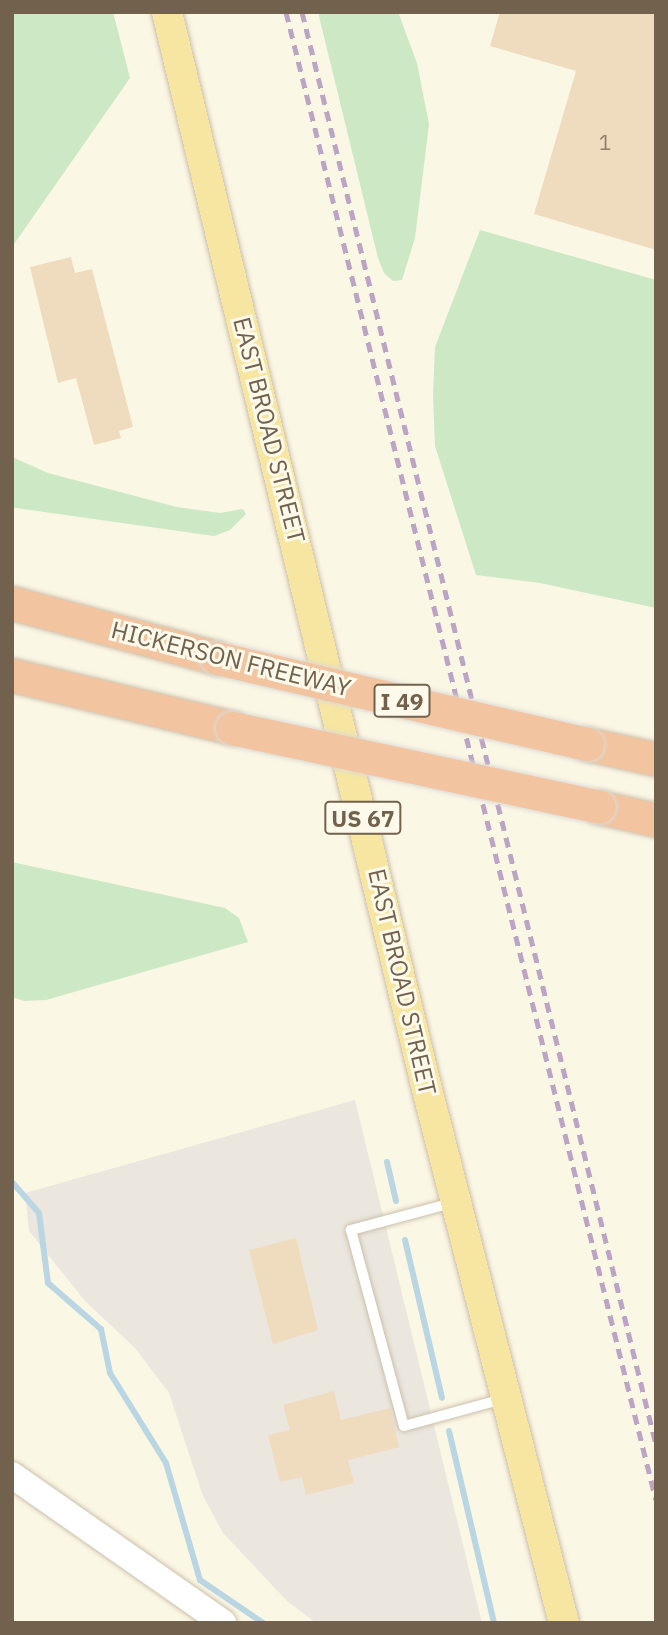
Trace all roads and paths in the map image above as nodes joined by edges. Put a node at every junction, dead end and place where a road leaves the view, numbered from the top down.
1 (167, 12) edge
2 (12, 603) edge
3 (12, 675) edge
4 (656, 759) edge
5 (656, 820) edge
6 (456, 1202) junction
7 (506, 1398) junction
8 (12, 1475) edge
9 (223, 1623) edge
10 (564, 1623) edge

1 - 6 main road, EAST BROAD STREET / US 67
2 - 4 highway, HICKERSON FREEWAY / I 49, bridge
3 - 5 highway, bridge
6 - 7 main road, EAST BROAD STREET / US 67
6 - 7 lane
7 - 10 main road, EAST BROAD STREET / US 67
8 - 9 street

